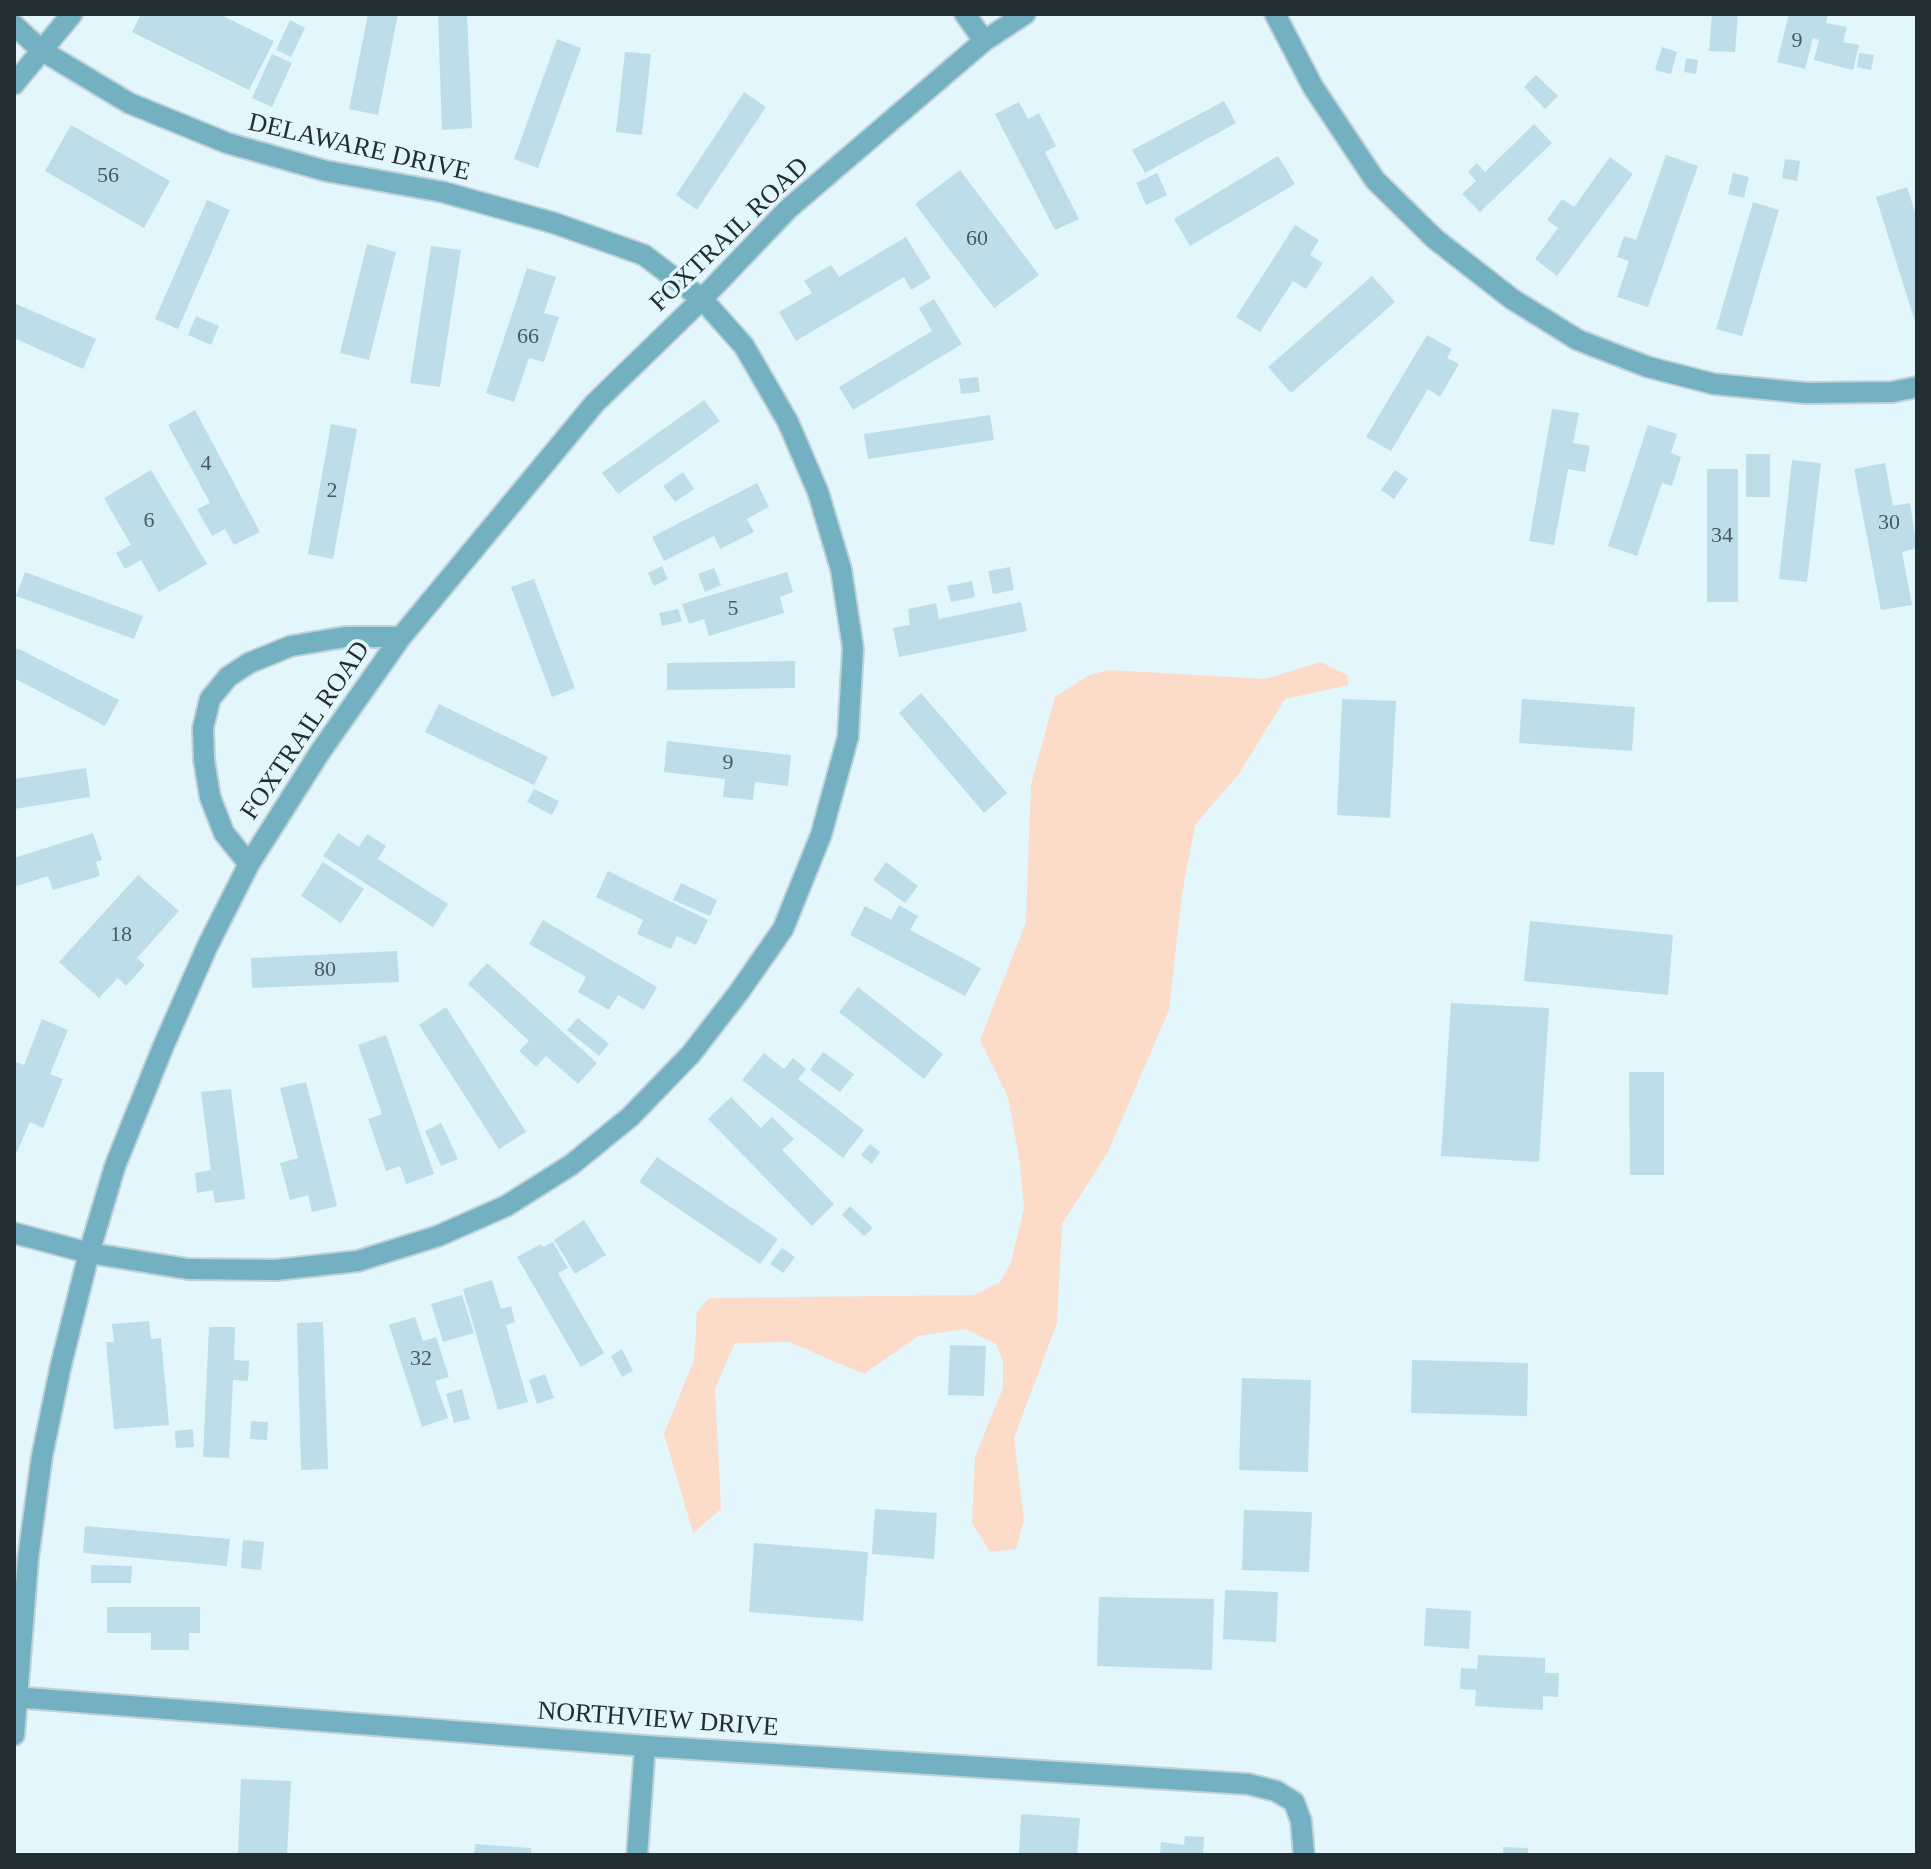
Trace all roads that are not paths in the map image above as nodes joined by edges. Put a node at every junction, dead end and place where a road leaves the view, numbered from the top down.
1 (72, 14) edge
2 (965, 14) edge
3 (1025, 14) edge
4 (1275, 14) edge
5 (14, 25) edge
6 (984, 41) junction
7 (41, 50) junction
8 (14, 84) edge
9 (702, 299) junction
10 (1917, 387) edge
11 (401, 637) junction
12 (249, 864) junction
13 (14, 1233) edge
14 (89, 1253) junction
15 (15, 1697) edge
16 (14, 1735) edge
17 (645, 1746) junction
18 (637, 1855) edge
19 (1304, 1855) edge

1 - 7 street
2 - 6 street
3 - 6 street, FOXTRAIL ROAD
4 - 10 street
5 - 7 street, DELAWARE DRIVE
6 - 9 street, FOXTRAIL ROAD
7 - 8 street
7 - 9 street, DELAWARE DRIVE
9 - 11 street, FOXTRAIL ROAD
9 - 14 street, DELAWARE DRIVE
11 - 12 street, FOXTRAIL ROAD
11 - 12 street
12 - 14 street, FOXTRAIL ROAD
13 - 14 street, DELAWARE DRIVE
14 - 15 street, FOXTRAIL ROAD
15 - 16 street, FOXTRAIL ROAD
15 - 17 street, NORTHVIEW DRIVE
17 - 18 street
17 - 19 street, NORTHVIEW DRIVE

